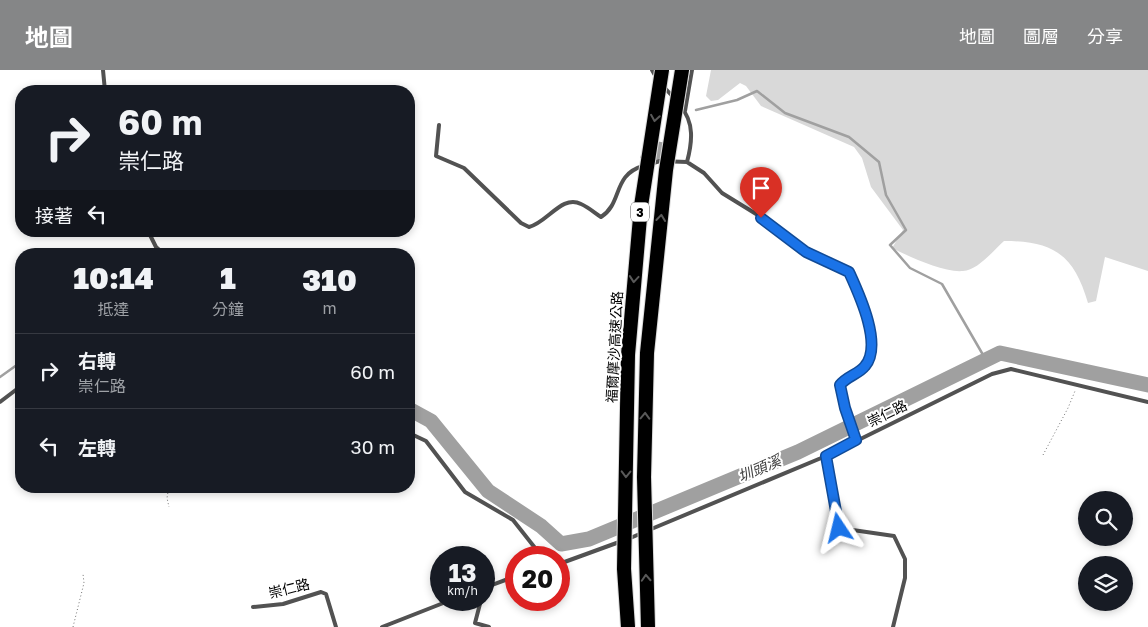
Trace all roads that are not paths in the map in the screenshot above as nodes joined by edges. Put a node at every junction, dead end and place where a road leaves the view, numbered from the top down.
1 (103, 70) edge
2 (652, 70) edge
3 (662, 70) edge
4 (682, 70) edge
5 (692, 70) edge
6 (104, 85) edge
7 (685, 111) junction
8 (439, 125) dead end
9 (687, 162) junction
10 (151, 237) edge
11 (157, 248) edge
12 (15, 391) edge
13 (0, 402) edge
14 (1148, 402) edge
15 (415, 436) edge
16 (857, 438) junction
17 (826, 456) junction
18 (534, 546) edge
19 (570, 560) edge
20 (253, 607) dead end
21 (430, 608) edge
22 (478, 611) edge
23 (336, 627) edge
24 (382, 627) edge
25 (489, 627) edge
26 (628, 627) edge
27 (648, 627) edge
28 (893, 627) edge

1 - 6 lane
2 - 7 lane
3 -> 26 highway, 福爾摩沙高速公路 / 3, bridge
27 -> 4 highway, 3, bridge
5 - 7 lane
7 - 9 lane
8 - 9 lane
9 - 16 lane
10 - 11 lane
12 - 13 lane
14 - 16 lane, 崇仁路
15 - 18 lane
16 - 17 lane, 崇仁路
17 - 19 lane, 崇仁路
17 - 28 lane
20 - 23 lane, 崇仁路
21 - 24 lane
22 - 25 lane

